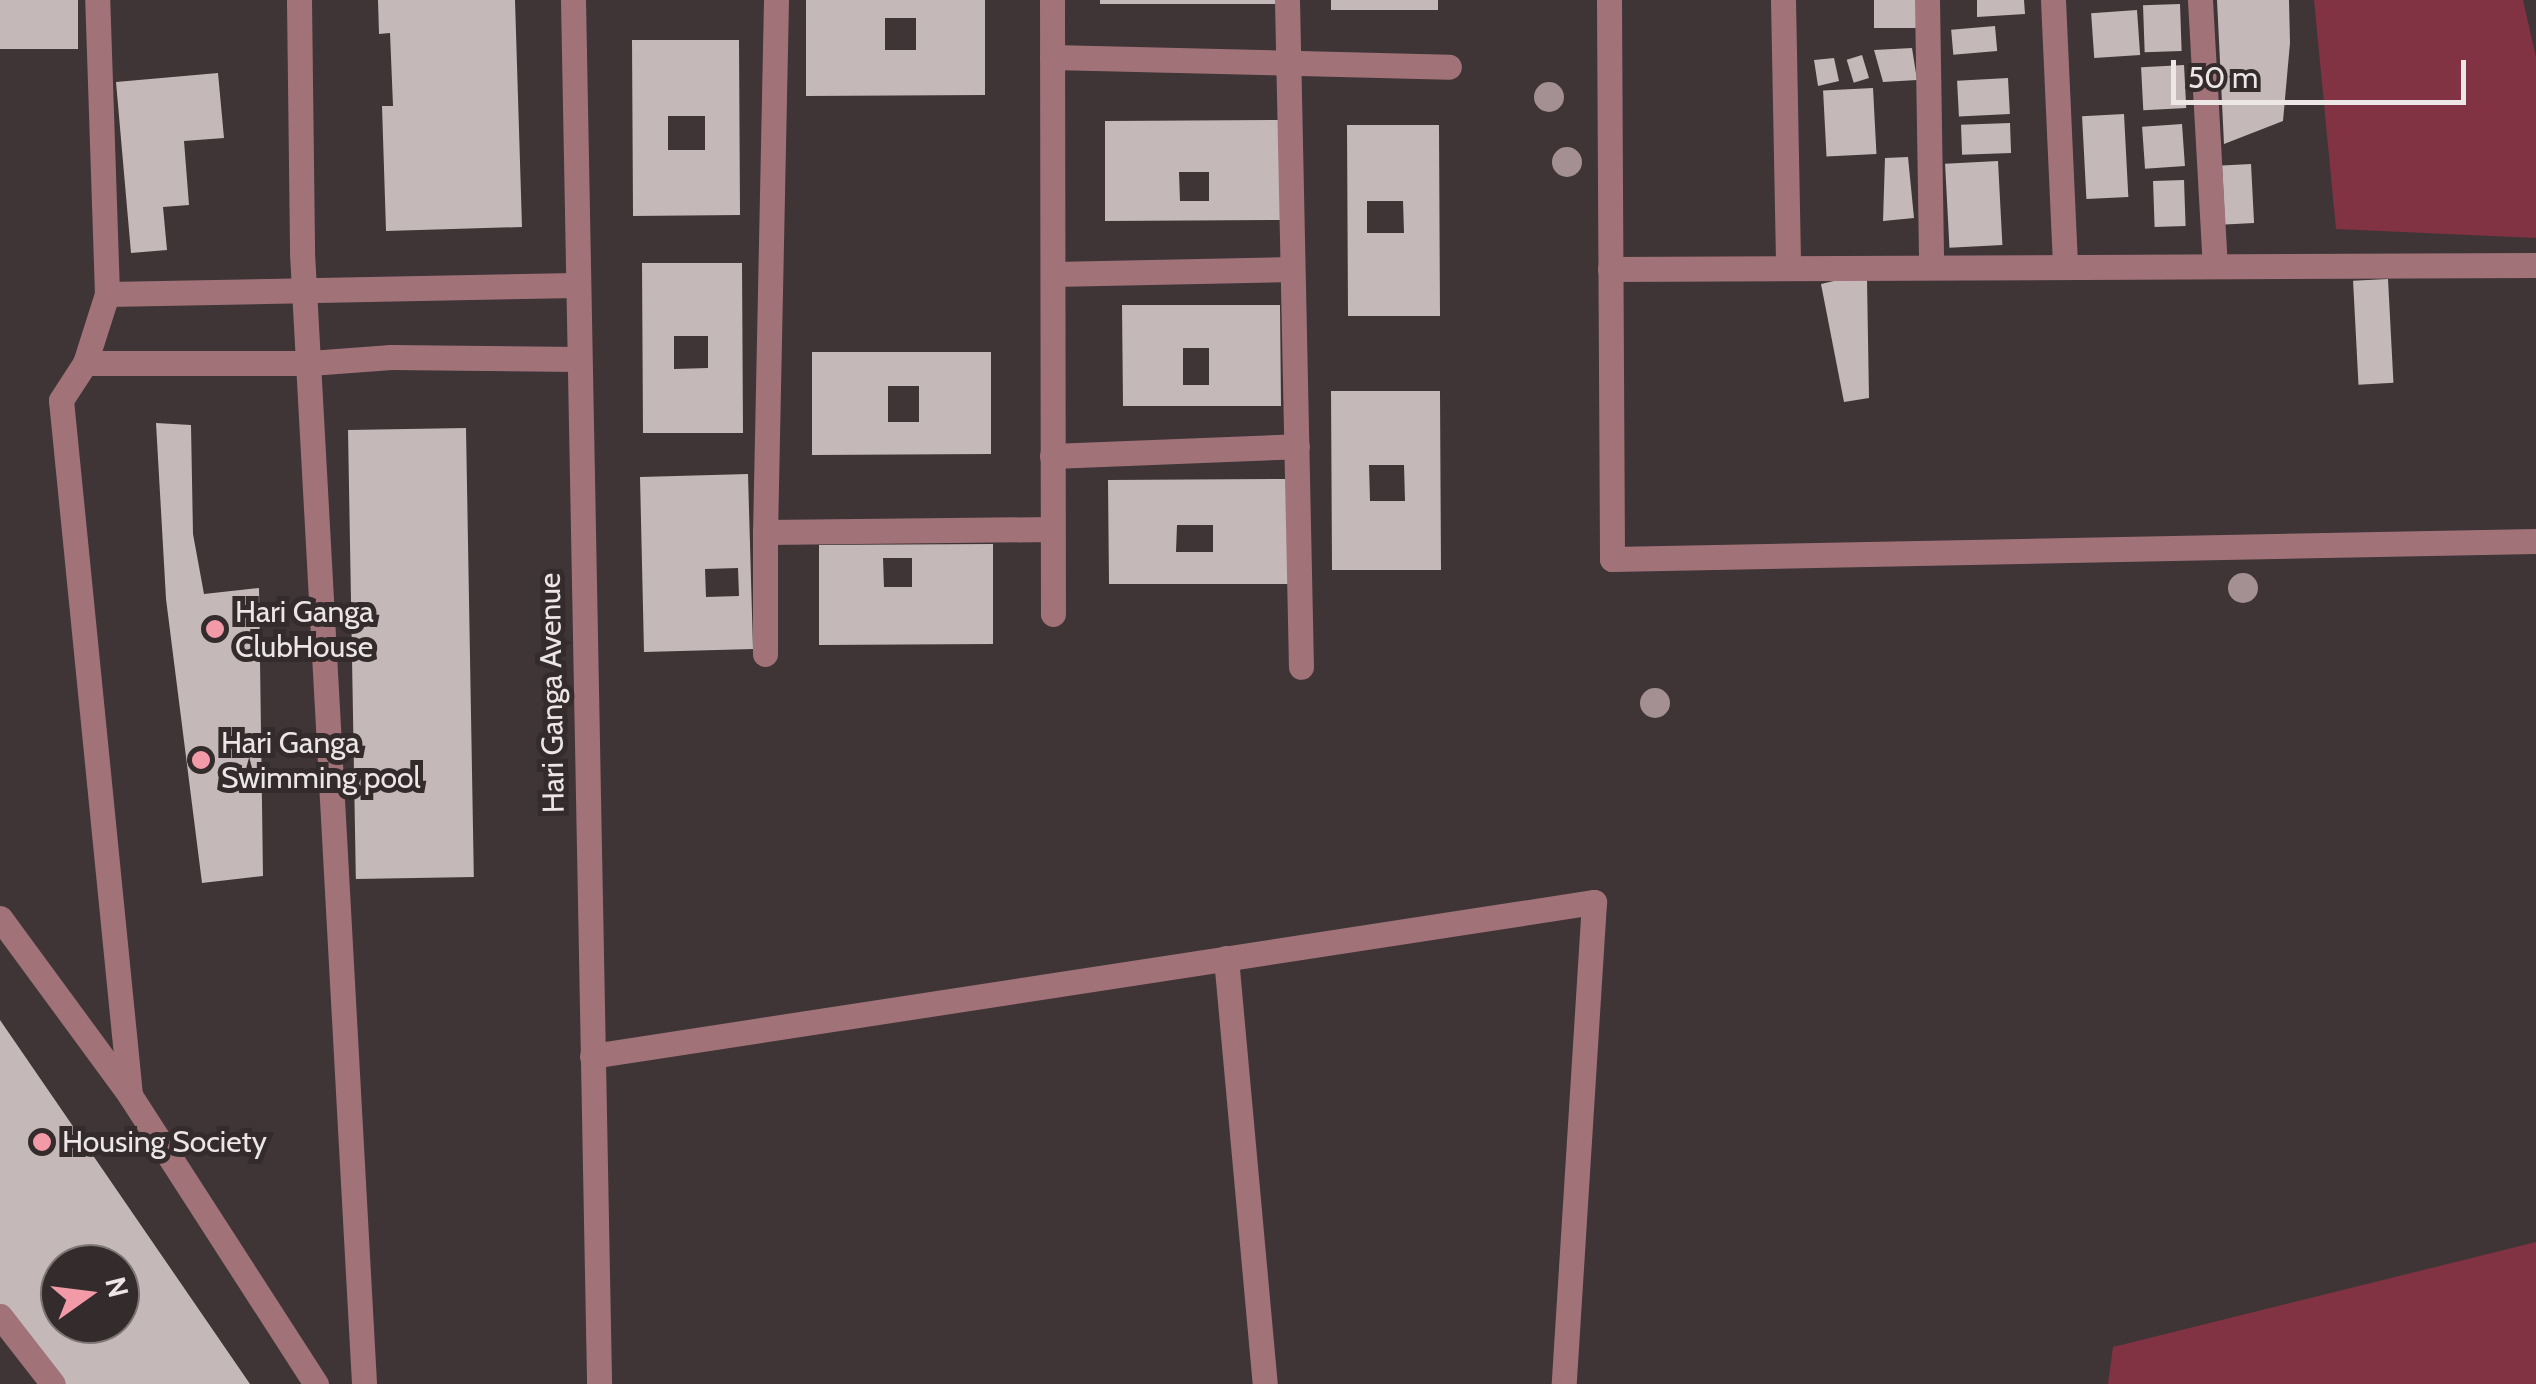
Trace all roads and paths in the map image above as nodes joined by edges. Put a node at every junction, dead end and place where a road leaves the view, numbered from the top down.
1 (97, 0) edge
2 (299, 0) edge
3 (573, 0) edge
4 (776, 0) edge
5 (1052, 0) edge
6 (1286, 0) edge
7 (1610, 0) edge
8 (1783, 0) edge
9 (1928, 0) edge
10 (2053, 0) edge
11 (2200, 0) edge
12 (1052, 57) junction
13 (1288, 63) junction
14 (1449, 67) dead end
15 (2216, 265) junction
16 (2536, 265) edge
17 (1931, 267) junction
18 (2064, 267) junction
19 (1610, 268) junction
20 (1788, 268) junction
21 (1292, 269) junction
22 (1053, 274) junction
23 (576, 285) junction
24 (304, 292) junction
25 (107, 294) junction
26 (578, 359) junction
27 (86, 363) junction
28 (310, 363) junction
29 (1297, 446) junction
30 (1052, 456) junction
31 (1052, 529) junction
32 (765, 532) junction
33 (2536, 541) edge
34 (1053, 614) dead end
35 (766, 654) dead end
36 (1302, 667) dead end
37 (0, 918) edge
38 (1226, 958) junction
39 (592, 1056) junction
40 (130, 1095) junction
41 (0, 1316) edge
42 (54, 1384) edge
43 (316, 1384) edge
44 (364, 1384) edge
45 (599, 1384) edge
46 (1265, 1384) edge
47 (1564, 1384) edge

1 - 25 street
2 - 24 street
3 - 23 street, Hari Ganga Avenue
4 - 32 street
5 - 12 street
6 - 13 street
7 - 19 street
8 - 20 street
9 - 17 street
10 - 18 street
11 - 15 street
12 - 13 street
12 - 22 street
13 - 14 street
13 - 21 street
15 - 16 street
15 - 18 street
17 - 18 street
17 - 20 street
19 - 20 street
19 - 33 street
21 - 22 street
21 - 29 street
22 - 30 street
23 - 24 street
23 - 26 street, Hari Ganga Avenue
24 - 25 street
24 - 28 street
25 - 27 street
26 - 28 street
26 - 39 street, Hari Ganga Avenue
27 - 28 street
27 - 40 street
28 - 44 street
29 - 30 street
29 - 36 street
30 - 31 street
31 - 32 street
31 - 34 street
32 - 35 street
37 - 40 street
38 - 39 street
38 - 46 street
38 - 47 street
39 - 45 street, Hari Ganga Avenue
40 - 43 street
41 - 42 street

